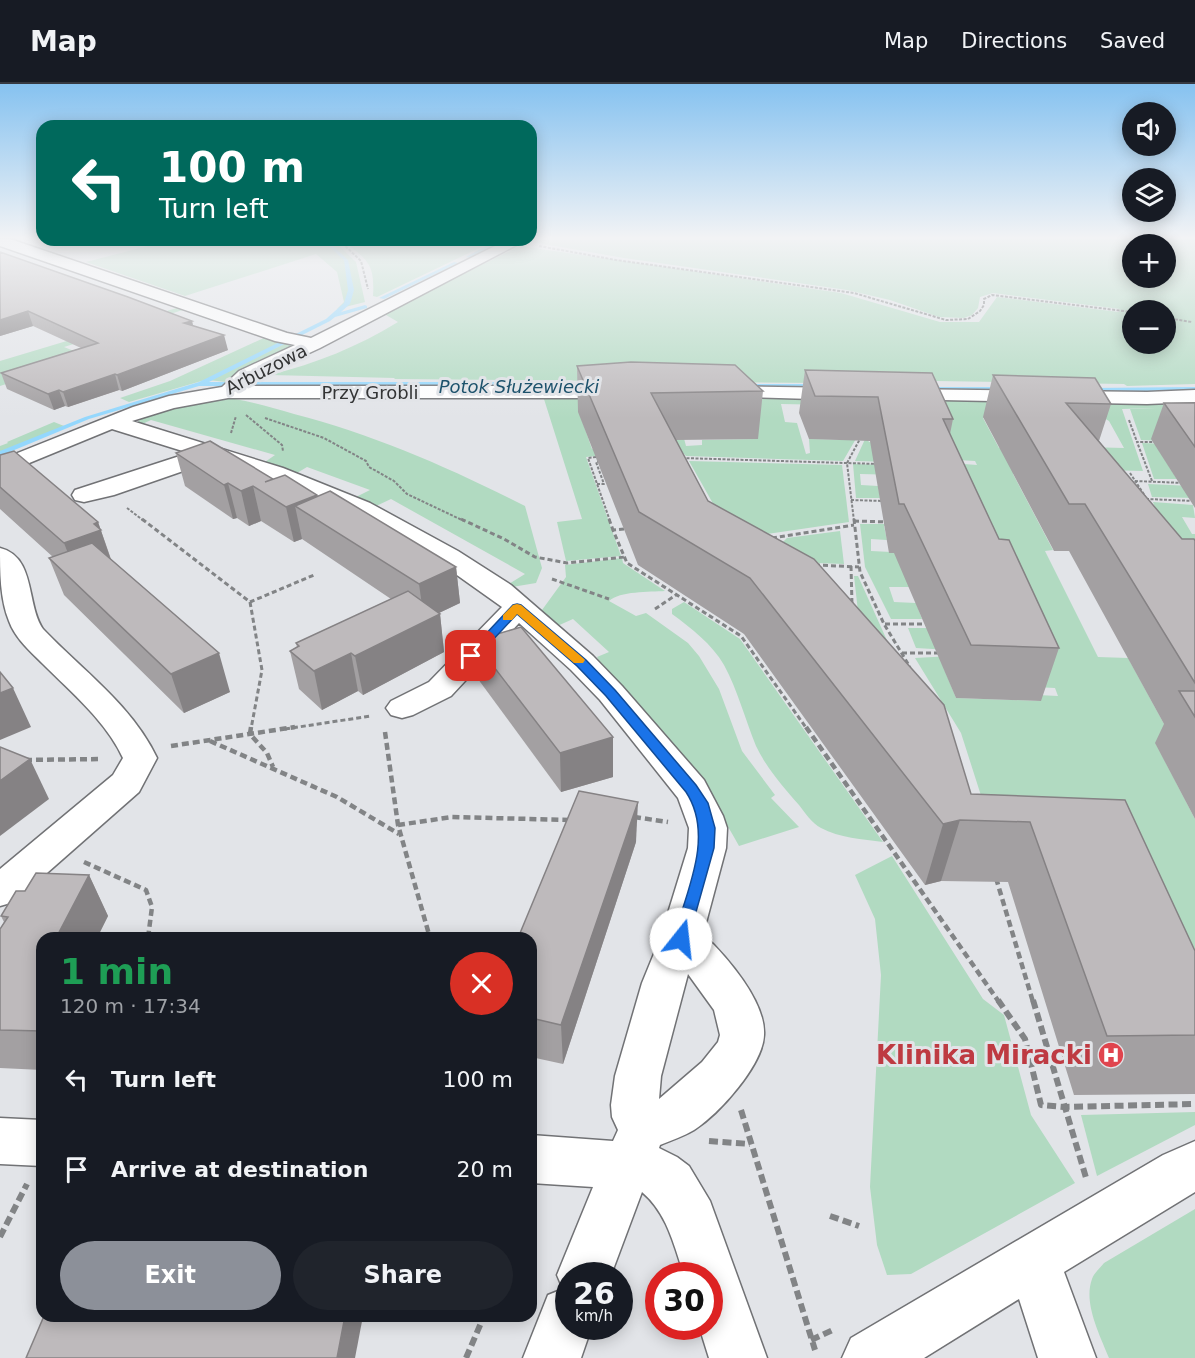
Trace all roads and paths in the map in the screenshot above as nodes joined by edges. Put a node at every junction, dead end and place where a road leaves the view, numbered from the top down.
1 (169, 298) edge
2 (371, 298) edge
3 (400, 298) edge
4 (872, 298) edge
5 (985, 298) edge
6 (1020, 298) edge
7 (383, 307) junction
8 (1122, 311) edge
9 (1176, 320) edge
10 (1192, 322) dead end
11 (309, 344) junction
12 (233, 386) junction
13 (642, 392) edge
14 (699, 392) edge
15 (1195, 396) edge
16 (263, 417) dead end
17 (112, 422) junction
18 (862, 437) edge
19 (1160, 442) dead end
20 (221, 444) junction
21 (596, 457) edge
22 (610, 461) edge
23 (846, 463) junction
24 (881, 464) edge
25 (686, 467) edge
26 (0, 468) edge
27 (275, 473) junction
28 (1130, 473) dead end
29 (1135, 481) junction
30 (1152, 482) junction
31 (1190, 483) dead end
32 (597, 484) junction
33 (95, 493) joint
34 (1146, 499) junction
35 (851, 500) junction
36 (891, 501) edge
37 (1195, 501) edge
38 (1138, 503) edge
39 (897, 522) edge
40 (854, 523) junction
41 (624, 529) dead end
42 (614, 530) junction
43 (764, 539) edge
44 (0, 556) edge
45 (625, 557) junction
46 (803, 565) edge
47 (850, 566) junction
48 (859, 567) junction
49 (314, 576) dead end
50 (552, 579) dead end
51 (676, 595) junction
52 (609, 599) dead end
53 (250, 603) junction
54 (517, 608) junction
55 (655, 609) dead end
56 (853, 610) edge
57 (940, 623) edge
58 (884, 624) junction
59 (902, 653) junction
60 (950, 653) dead end
61 (913, 672) edge
62 (392, 711) junction
63 (250, 734) junction
64 (208, 740) junction
65 (139, 755) junction
66 (21, 760) edge
67 (274, 768) junction
68 (632, 817) edge
69 (577, 820) edge
70 (398, 825) junction
71 (708, 828) junction
72 (400, 835) junction
73 (53, 849) junction
74 (992, 866) edge
75 (0, 891) edge
76 (149, 932) edge
77 (428, 932) edge
78 (681, 939) junction
79 (725, 1069) junction
80 (1195, 1104) edge
81 (1064, 1107) junction
82 (697, 1140) dead end
83 (750, 1144) junction
84 (635, 1147) junction
85 (24, 1153) edge
86 (537, 1158) edge
87 (1195, 1166) edge
88 (1089, 1190) dead end
89 (830, 1216) dead end
90 (858, 1226) dead end
91 (0, 1237) edge
92 (589, 1262) edge
93 (1034, 1262) junction
94 (481, 1322) edge
95 (559, 1340) edge
96 (811, 1340) junction
97 (853, 1343) edge
98 (815, 1350) dead end
99 (466, 1358) edge
100 (552, 1358) edge
101 (738, 1358) edge
102 (1067, 1358) edge

1 - 11 street
2 - 7 path
3 - 7 street, Arbuzowa
4 - 5 path
6 - 8 path
7 - 11 street, Arbuzowa
9 - 10 path
11 - 12 street, Arbuzowa
12 - 13 street, Przy Grobli
12 - 17 street, Arbuzowa
14 - 15 street
16 - 45 path
17 - 20 street
17 - 26 street, Arbuzowa
18 - 23 path
19 - 30 path
20 - 27 street
20 - 27 path
20 - 33 street
21 - 32 path
22 - 32 path
23 - 24 path
23 - 25 path
23 - 35 path
27 - 54 street
28 - 29 path
29 - 30 path
29 - 34 path
30 - 31 path
32 - 42 path
33 - 53 path
34 - 37 path
34 - 38 path
35 - 36 path
35 - 40 path
39 - 40 path
40 - 43 path
40 - 48 path
41 - 42 path
42 - 45 path
44 - 65 street
45 - 51 path
46 - 47 path
47 - 48 path
47 - 56 path
48 - 58 path
49 - 53 path
50 - 52 path
51 - 55 path
51 - 81 path
53 - 63 path
54 - 62 street
54 - 71 street
57 - 58 path
58 - 59 path
59 - 60 path
59 - 61 path
62 - 63 path
62 - 70 path
63 - 64 path
63 - 67 path
64 - 65 path
64 - 67 path
65 - 66 path
65 - 73 street
67 - 72 path
68 - 71 path
69 - 70 path
70 - 72 path
71 - 78 street
72 - 77 path
73 - 75 street
73 - 76 path
74 - 81 path
78 - 79 street
78 - 84 street
79 - 83 path
79 - 84 street
80 - 81 path
81 - 88 path
82 - 83 path
83 - 96 path
84 - 86 street
84 - 92 street
84 - 101 street
85 - 91 path
87 - 93 street
89 - 90 path
93 - 97 street
93 - 102 street
94 - 99 path
95 - 100 street
96 - 97 path
96 - 98 path

